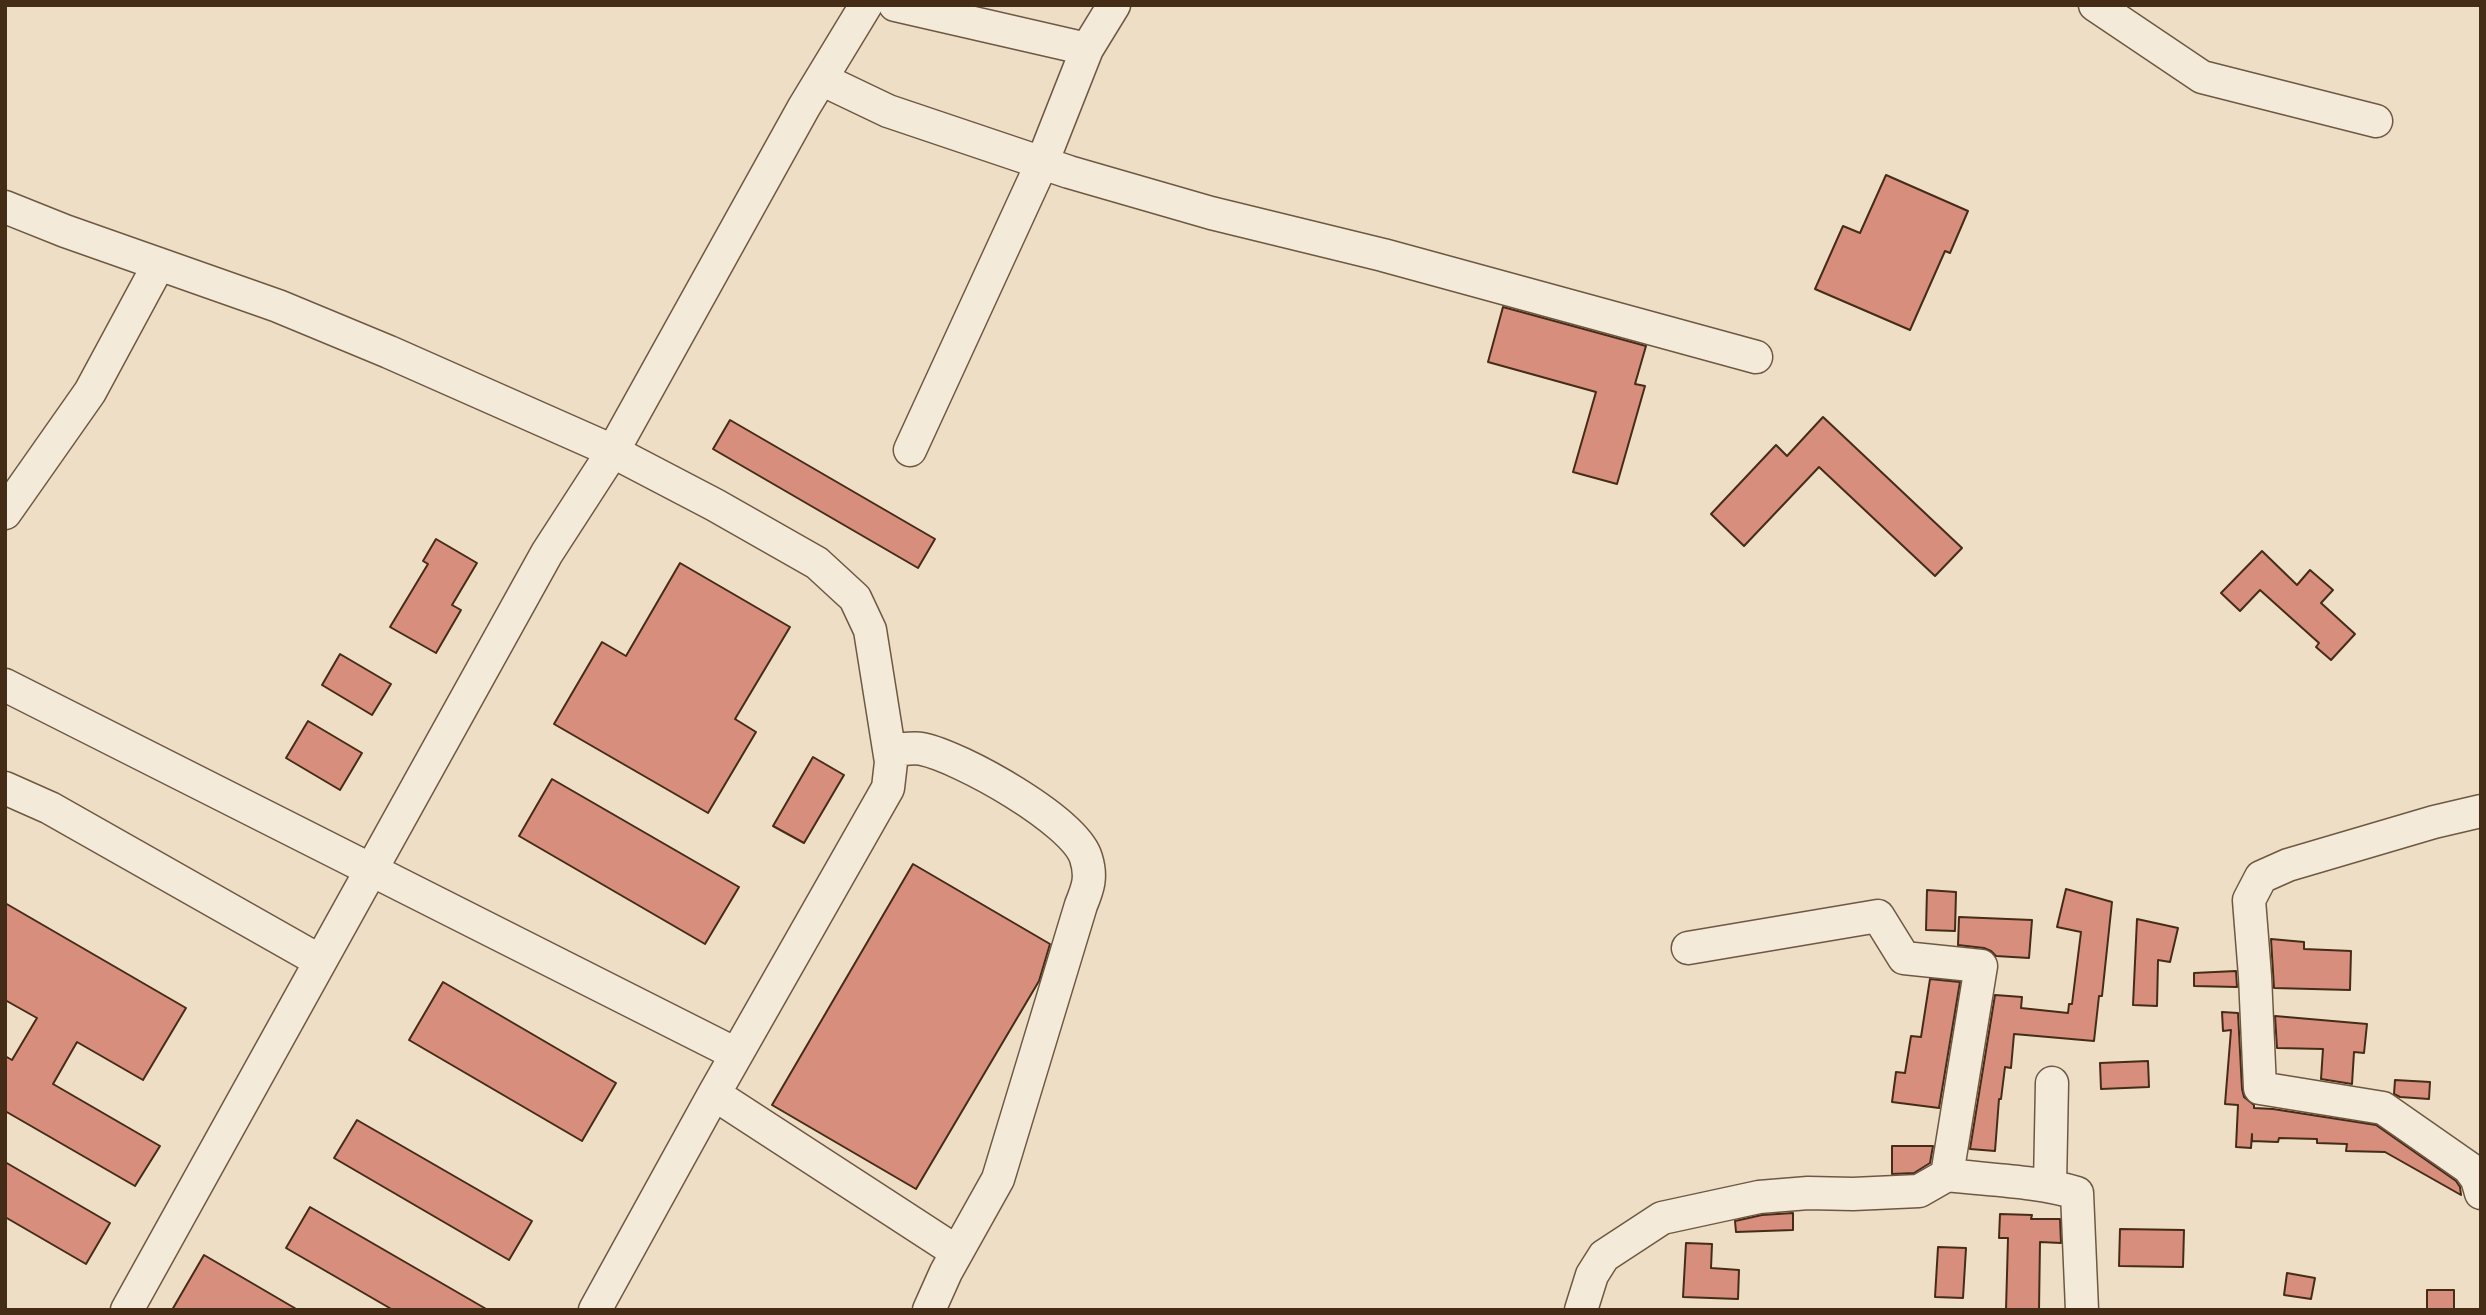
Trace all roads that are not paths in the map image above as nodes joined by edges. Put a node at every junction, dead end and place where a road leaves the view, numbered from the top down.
1 (866, 5) edge
2 (895, 5) edge
3 (1114, 5) edge
4 (2095, 5) edge
5 (1087, 49) junction
6 (821, 79) junction
7 (2376, 121) dead end
8 (1042, 163) junction
9 (5, 207) edge
10 (159, 264) junction
11 (1756, 357) dead end
12 (909, 450) dead end
13 (612, 452) junction
14 (5, 513) edge
15 (5, 685) edge
16 (890, 750) junction
17 (5, 788) edge
18 (2481, 811) edge
19 (370, 870) junction
20 (1688, 948) dead end
21 (320, 961) junction
22 (736, 1054) junction
23 (2052, 1083) dead end
24 (713, 1094) junction
25 (1947, 1175) junction
26 (2050, 1185) junction
27 (2481, 1193) edge
28 (957, 1252) junction
29 (127, 1310) edge
30 (594, 1310) edge
31 (929, 1310) edge
32 (1581, 1310) edge
33 (2082, 1310) edge

1 - 6 street
2 - 5 street
3 - 5 street
4 - 7 street
5 - 8 street
6 - 8 street
6 - 13 street
8 - 11 street
8 - 12 street
9 - 10 street
10 - 13 street
10 - 14 street
13 - 16 street
13 - 19 street
15 - 19 street
16 - 22 street
16 - 28 street
17 - 21 street
18 - 27 street
19 - 21 street
19 - 22 street
20 - 25 street
21 - 29 street
22 - 24 street
23 - 26 street
24 - 28 street
24 - 30 street
25 - 26 street
25 - 32 street
26 - 33 street
28 - 31 street

